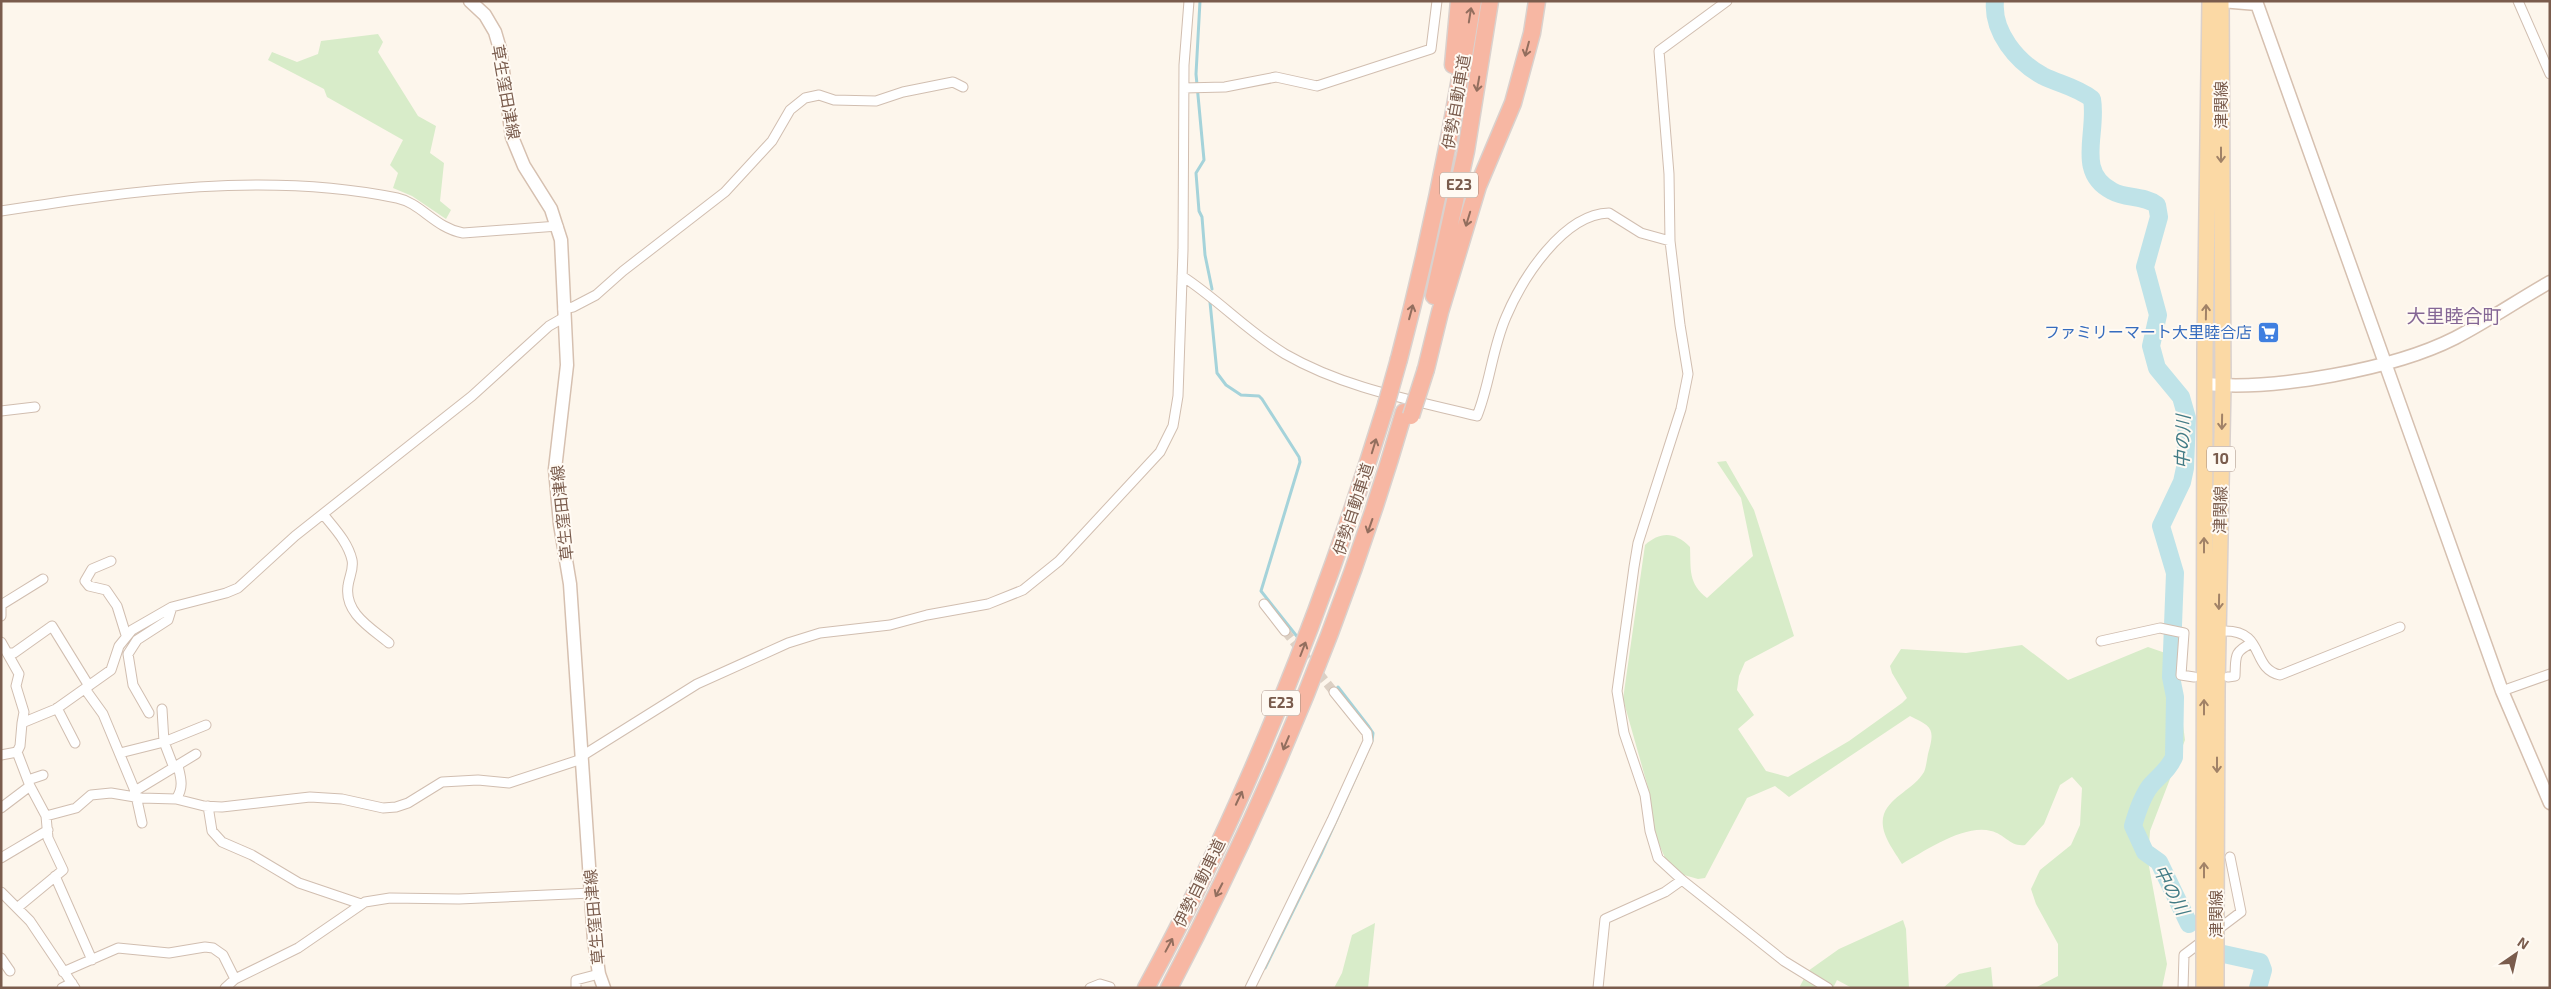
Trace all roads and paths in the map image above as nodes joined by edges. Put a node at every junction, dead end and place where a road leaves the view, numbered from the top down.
1 (1189, 1) edge
2 (1437, 1) edge
3 (1458, 1) edge
4 (1472, 1) edge
5 (1490, 1) edge
6 (1537, 1) edge
7 (1727, 1) edge
8 (2210, 1) edge
9 (2221, 1) edge
10 (2518, 1) edge
11 (474, 2) edge
12 (2256, 3) edge
13 (2550, 74) edge
14 (963, 87) dead end
15 (1188, 88) junction
16 (1441, 179) junction
17 (1, 211) edge
18 (558, 226) junction
19 (1670, 241) junction
20 (1182, 276) junction
21 (2550, 282) edge
22 (563, 313) junction
23 (2384, 364) junction
24 (1421, 367) junction
25 (2206, 384) junction
26 (2223, 385) junction
27 (35, 407) dead end
28 (1, 411) edge
29 (323, 514) junction
30 (110, 561) dead end
31 (43, 579) dead end
32 (1264, 604) dead end
33 (1, 606) edge
34 (172, 607) junction
35 (1, 616) edge
36 (2400, 626) dead end
37 (2225, 631) dead end
38 (1286, 632) tunnel mouth
39 (126, 635) junction
40 (2101, 640) dead end
41 (1, 642) edge
42 (389, 643) dead end
43 (2252, 643) junction
44 (7, 653) junction
45 (2550, 674) edge
46 (2194, 677) dead end
47 (2228, 677) dead end
48 (87, 687) junction
49 (2502, 691) junction
50 (1334, 692) tunnel mouth
51 (57, 708) junction
52 (162, 709) dead end
53 (149, 713) dead end
54 (22, 723) junction
55 (206, 725) dead end
56 (164, 742) junction
57 (75, 743) dead end
58 (17, 752) junction
59 (120, 753) junction
60 (196, 754) dead end
61 (1, 755) edge
62 (582, 758) junction
63 (176, 767) junction
64 (43, 775) dead end
65 (29, 783) junction
66 (135, 794) junction
67 (176, 799) junction
68 (2550, 803) edge
69 (208, 806) junction
70 (1, 808) edge
71 (46, 816) junction
72 (142, 823) dead end
73 (48, 830) junction
74 (2230, 857) dead end
75 (1, 858) edge
76 (55, 876) junction
77 (1682, 880) junction
78 (1, 892) edge
79 (592, 893) junction
80 (362, 904) junction
81 (17, 908) junction
82 (2210, 917) junction
83 (1, 958) edge
84 (92, 960) junction
85 (2210, 960) junction
86 (10, 971) dead end
87 (63, 972) junction
88 (599, 974) junction
89 (236, 979) junction
90 (74, 985) edge
91 (1110, 987) edge
92 (62, 988) edge
93 (225, 988) edge
94 (576, 988) edge
95 (604, 988) edge
96 (1090, 988) edge
97 (1146, 988) edge
98 (1169, 988) edge
99 (1250, 988) edge
100 (1598, 988) edge
101 (1828, 988) edge
102 (2183, 988) edge
103 (2204, 988) edge
104 (2216, 988) edge

1 - 15 street
2 - 15 street
3 - 16 highway
16 -> 4 highway, 伊勢自動車道 / E23
5 -> 24 highway, 伊勢自動車道 / E23
6 -> 24 highway
7 - 19 street
25 -> 8 main road, 津関線 / 10
9 - 12 street
9 -> 26 main road, 津関線 / 10
10 - 13 street
11 - 18 street, 草生窪田津線
12 - 23 street
14 - 22 street
15 - 20 street
97 -> 16 highway, 伊勢自動車道 / E23, bridge
17 - 18 street
18 - 22 street, 草生窪田津線
19 - 20 street
19 - 77 street
20 - 62 street
21 - 23 street
22 - 29 street
22 - 62 street, 草生窪田津線
23 - 26 street
23 - 49 street
24 -> 98 highway, 伊勢自動車道 / E23
25 - 26 street
82 -> 25 main road, 津関線 / 10
26 -> 82 main road, 津関線 / 10
27 - 28 street
29 - 34 street
29 - 42 street
30 - 39 street
31 - 33 street
32 - 38 street
33 - 35 street
34 - 39 street
34 - 53 street
36 - 43 street
37 - 43 street
39 - 48 street
40 - 46 street
41 - 44 street
43 - 47 street
44 - 48 street
44 - 54 street
45 - 49 street
48 - 51 street
48 - 59 street
49 - 68 street
50 - 99 street
51 - 54 street
51 - 57 street
52 - 56 street
54 - 58 street
55 - 56 street
56 - 59 street
56 - 63 street
58 - 61 street
58 - 65 street
59 - 66 street
60 - 63 street
62 - 69 street
62 - 79 street, 草生窪田津線
63 - 66 street
63 - 67 street
64 - 65 street
65 - 70 street
65 - 71 street
66 - 67 street
66 - 71 street
66 - 72 street
67 - 69 street
69 - 80 street
71 - 73 street
73 - 75 street
73 - 76 street
74 - 102 street
76 - 81 street
76 - 84 street
77 - 100 street
77 - 101 street
78 - 81 street
79 - 80 street
79 - 88 street, 草生窪田津線
80 - 89 street
81 - 87 street
82 - 85 main road, 津関線 / 10, bridge
83 - 86 street
84 - 87 street
84 - 89 street
85 - 103 main road, 津関線 / 10
85 - 104 main road, 津関線 / 10
87 - 90 street
88 - 94 street
88 - 95 street, 草生窪田津線
89 - 93 street
90 - 92 street
91 - 96 street

